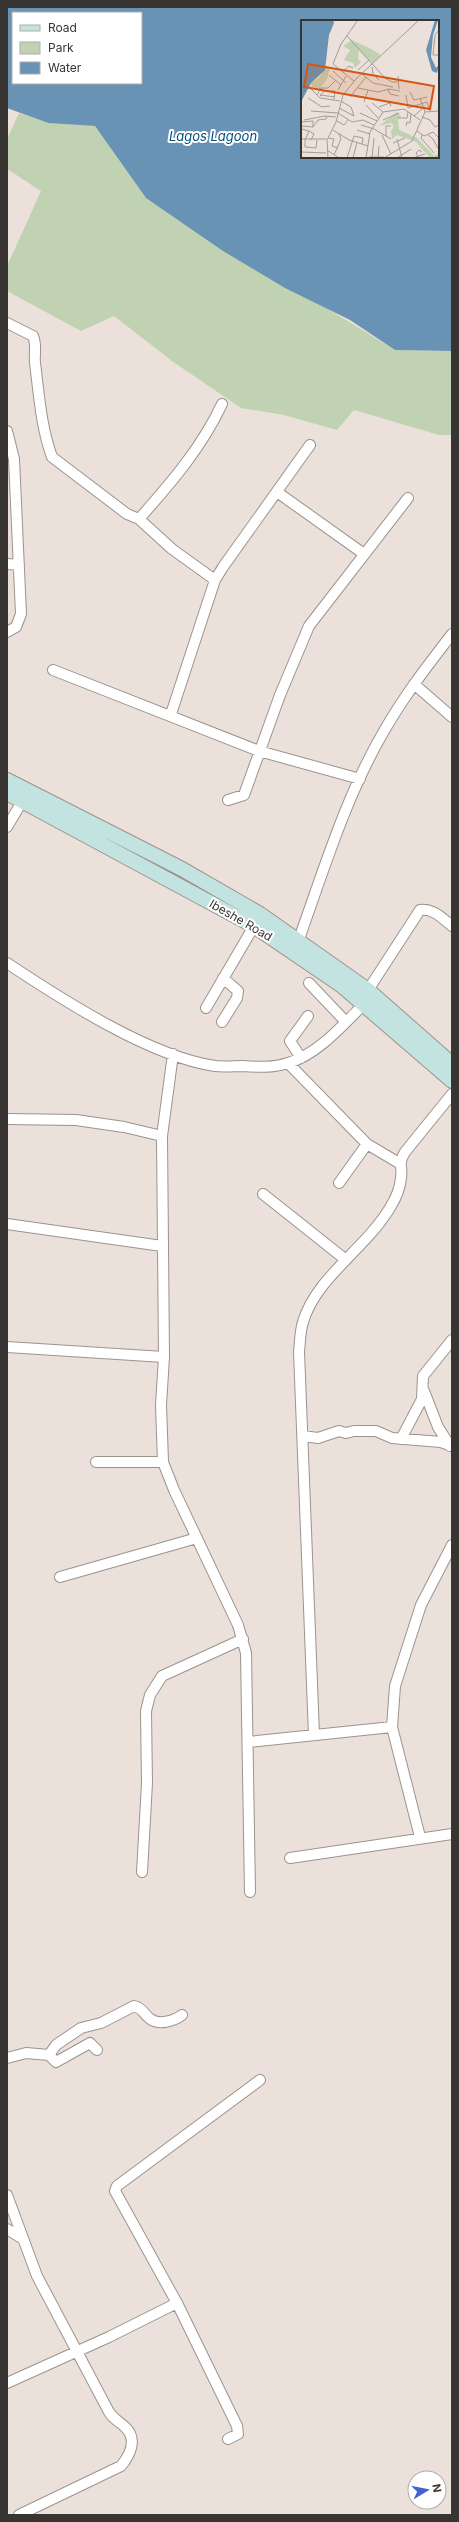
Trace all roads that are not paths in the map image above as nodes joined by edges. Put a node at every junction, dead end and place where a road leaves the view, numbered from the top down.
1 (7, 323) edge
2 (222, 404) dead end
3 (7, 431) edge
4 (310, 445) dead end
5 (9, 446) edge
6 (277, 492) junction
7 (408, 498) dead end
8 (12, 508) edge
9 (139, 518) junction
10 (364, 554) junction
11 (7, 564) edge
12 (19, 565) junction
13 (216, 580) junction
14 (7, 632) edge
15 (452, 634) edge
16 (53, 670) dead end
17 (414, 684) junction
18 (171, 714) junction
19 (452, 717) edge
20 (259, 751) junction
21 (360, 779) junction
22 (7, 780) edge
23 (7, 793) edge
24 (23, 800) junction
25 (228, 800) dead end
26 (7, 827) edge
27 (254, 926) junction
28 (452, 926) edge
29 (295, 944) junction
30 (7, 963) edge
31 (223, 978) junction
32 (309, 983) dead end
33 (368, 990) junction
34 (364, 1004) junction
35 (206, 1008) dead end
36 (308, 1016) dead end
37 (222, 1022) dead end
38 (346, 1022) junction
39 (173, 1054) junction
40 (301, 1058) junction
41 (288, 1063) junction
42 (452, 1064) edge
43 (452, 1081) edge
44 (452, 1094) edge
45 (7, 1119) edge
46 (21, 1119) junction
47 (7, 1127) edge
48 (162, 1136) junction
49 (367, 1144) junction
50 (399, 1163) junction
51 (339, 1184) dead end
52 (263, 1194) dead end
53 (7, 1224) edge
54 (162, 1246) junction
55 (346, 1260) junction
56 (452, 1340) edge
57 (7, 1346) edge
58 (164, 1357) junction
59 (422, 1387) junction
60 (303, 1436) junction
61 (402, 1439) junction
62 (451, 1446) edge
63 (96, 1462) dead end
64 (163, 1462) junction
65 (197, 1538) junction
66 (452, 1545) edge
67 (60, 1577) dead end
68 (243, 1638) junction
69 (392, 1727) junction
70 (314, 1735) junction
71 (248, 1742) junction
72 (452, 1834) edge
73 (420, 1837) junction
74 (290, 1858) dead end
75 (142, 1872) dead end
76 (250, 1892) dead end
77 (182, 2015) dead end
78 (97, 2050) dead end
79 (49, 2055) junction
80 (7, 2058) edge
81 (260, 2080) dead end
82 (7, 2195) edge
83 (7, 2229) edge
84 (23, 2239) junction
85 (177, 2303) junction
86 (76, 2351) junction
87 (7, 2383) edge
88 (228, 2439) dead end
89 (19, 2515) edge

1 - 9 street
2 - 9 street
3 - 5 street
4 - 6 street
5 - 8 street
6 - 10 street
6 - 13 street
7 - 10 street
8 - 12 street
9 - 13 street
10 - 20 street
11 - 12 street
12 - 14 street
13 - 18 street
15 - 17 street
16 - 18 street
17 - 19 street
17 - 21 street
18 - 20 street
20 - 21 street
20 - 25 street
21 - 29 street
22 - 29 main road, Ibeshe Road
23 - 24 main road, Ibeshe Road
24 - 26 street
24 - 27 main road, Ibeshe Road
27 - 29 main road, Ibeshe Road
27 - 31 street
28 - 33 street
29 - 33 main road, Ibeshe Road
29 - 34 main road, Ibeshe Road
30 - 39 street
31 - 35 street
31 - 37 street
32 - 38 street
33 - 42 main road, Ibeshe Road
34 - 38 street
34 - 43 main road, Ibeshe Road
36 - 40 street
38 - 40 street
39 - 41 street
39 - 48 street
40 - 41 street
41 - 49 street
44 - 50 street
45 - 46 street
46 - 47 street
46 - 48 street
48 - 54 street
49 - 50 street
49 - 51 street
50 - 55 street
52 - 55 street
53 - 54 street
54 - 58 street
55 - 60 street
56 - 59 street
57 - 58 street
58 - 64 street
59 - 61 street
59 - 62 street
60 - 61 street
60 - 70 street
61 - 62 street
63 - 64 street
64 - 65 street
65 - 67 street
65 - 68 street
66 - 69 street
68 - 71 street
68 - 75 street
69 - 70 street
69 - 73 street
70 - 71 street
71 - 76 street
72 - 73 street
73 - 74 street
77 - 79 street
78 - 79 street
79 - 80 street
81 - 85 street
82 - 84 street
83 - 84 street
84 - 86 street
85 - 86 street
85 - 88 street
86 - 87 street
86 - 89 street

